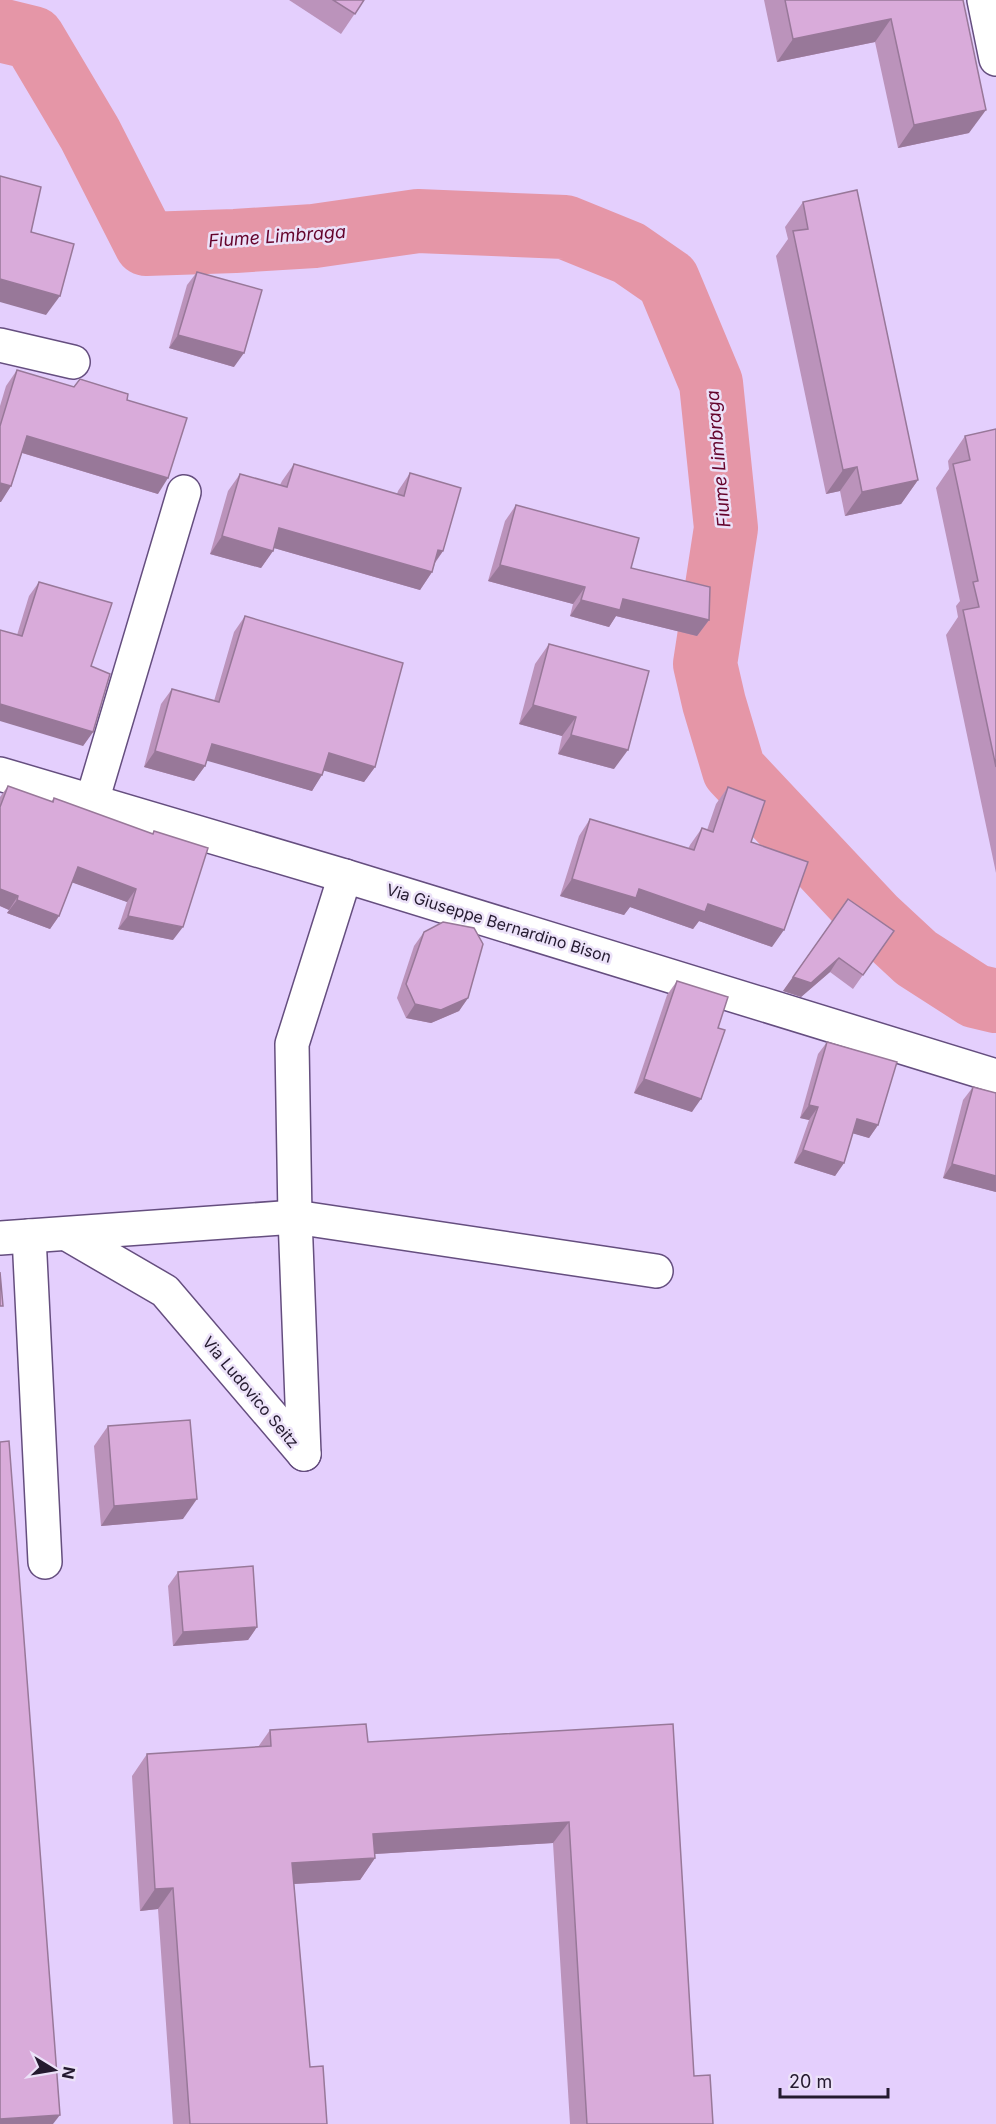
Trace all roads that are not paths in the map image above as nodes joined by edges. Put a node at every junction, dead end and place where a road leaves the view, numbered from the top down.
1 (984, 0) edge
2 (996, 59) edge
3 (0, 345) edge
4 (73, 362) dead end
5 (184, 492) dead end
6 (0, 774) edge
7 (92, 801) junction
8 (345, 876) junction
9 (996, 1076) edge
10 (295, 1217) junction
11 (67, 1234) junction
12 (14, 1237) edge
13 (656, 1271) dead end
14 (45, 1562) dead end

1 - 2 street
3 - 4 street
5 - 7 street
6 - 7 street, Via Giuseppe Bernardino Bison
7 - 8 street, Via Giuseppe Bernardino Bison
8 - 9 street, Via Giuseppe Bernardino Bison
8 - 10 street, Via Ludovico Seitz
10 - 11 street
10 - 11 street, Via Ludovico Seitz
10 - 13 street
11 - 12 street
12 - 14 street

